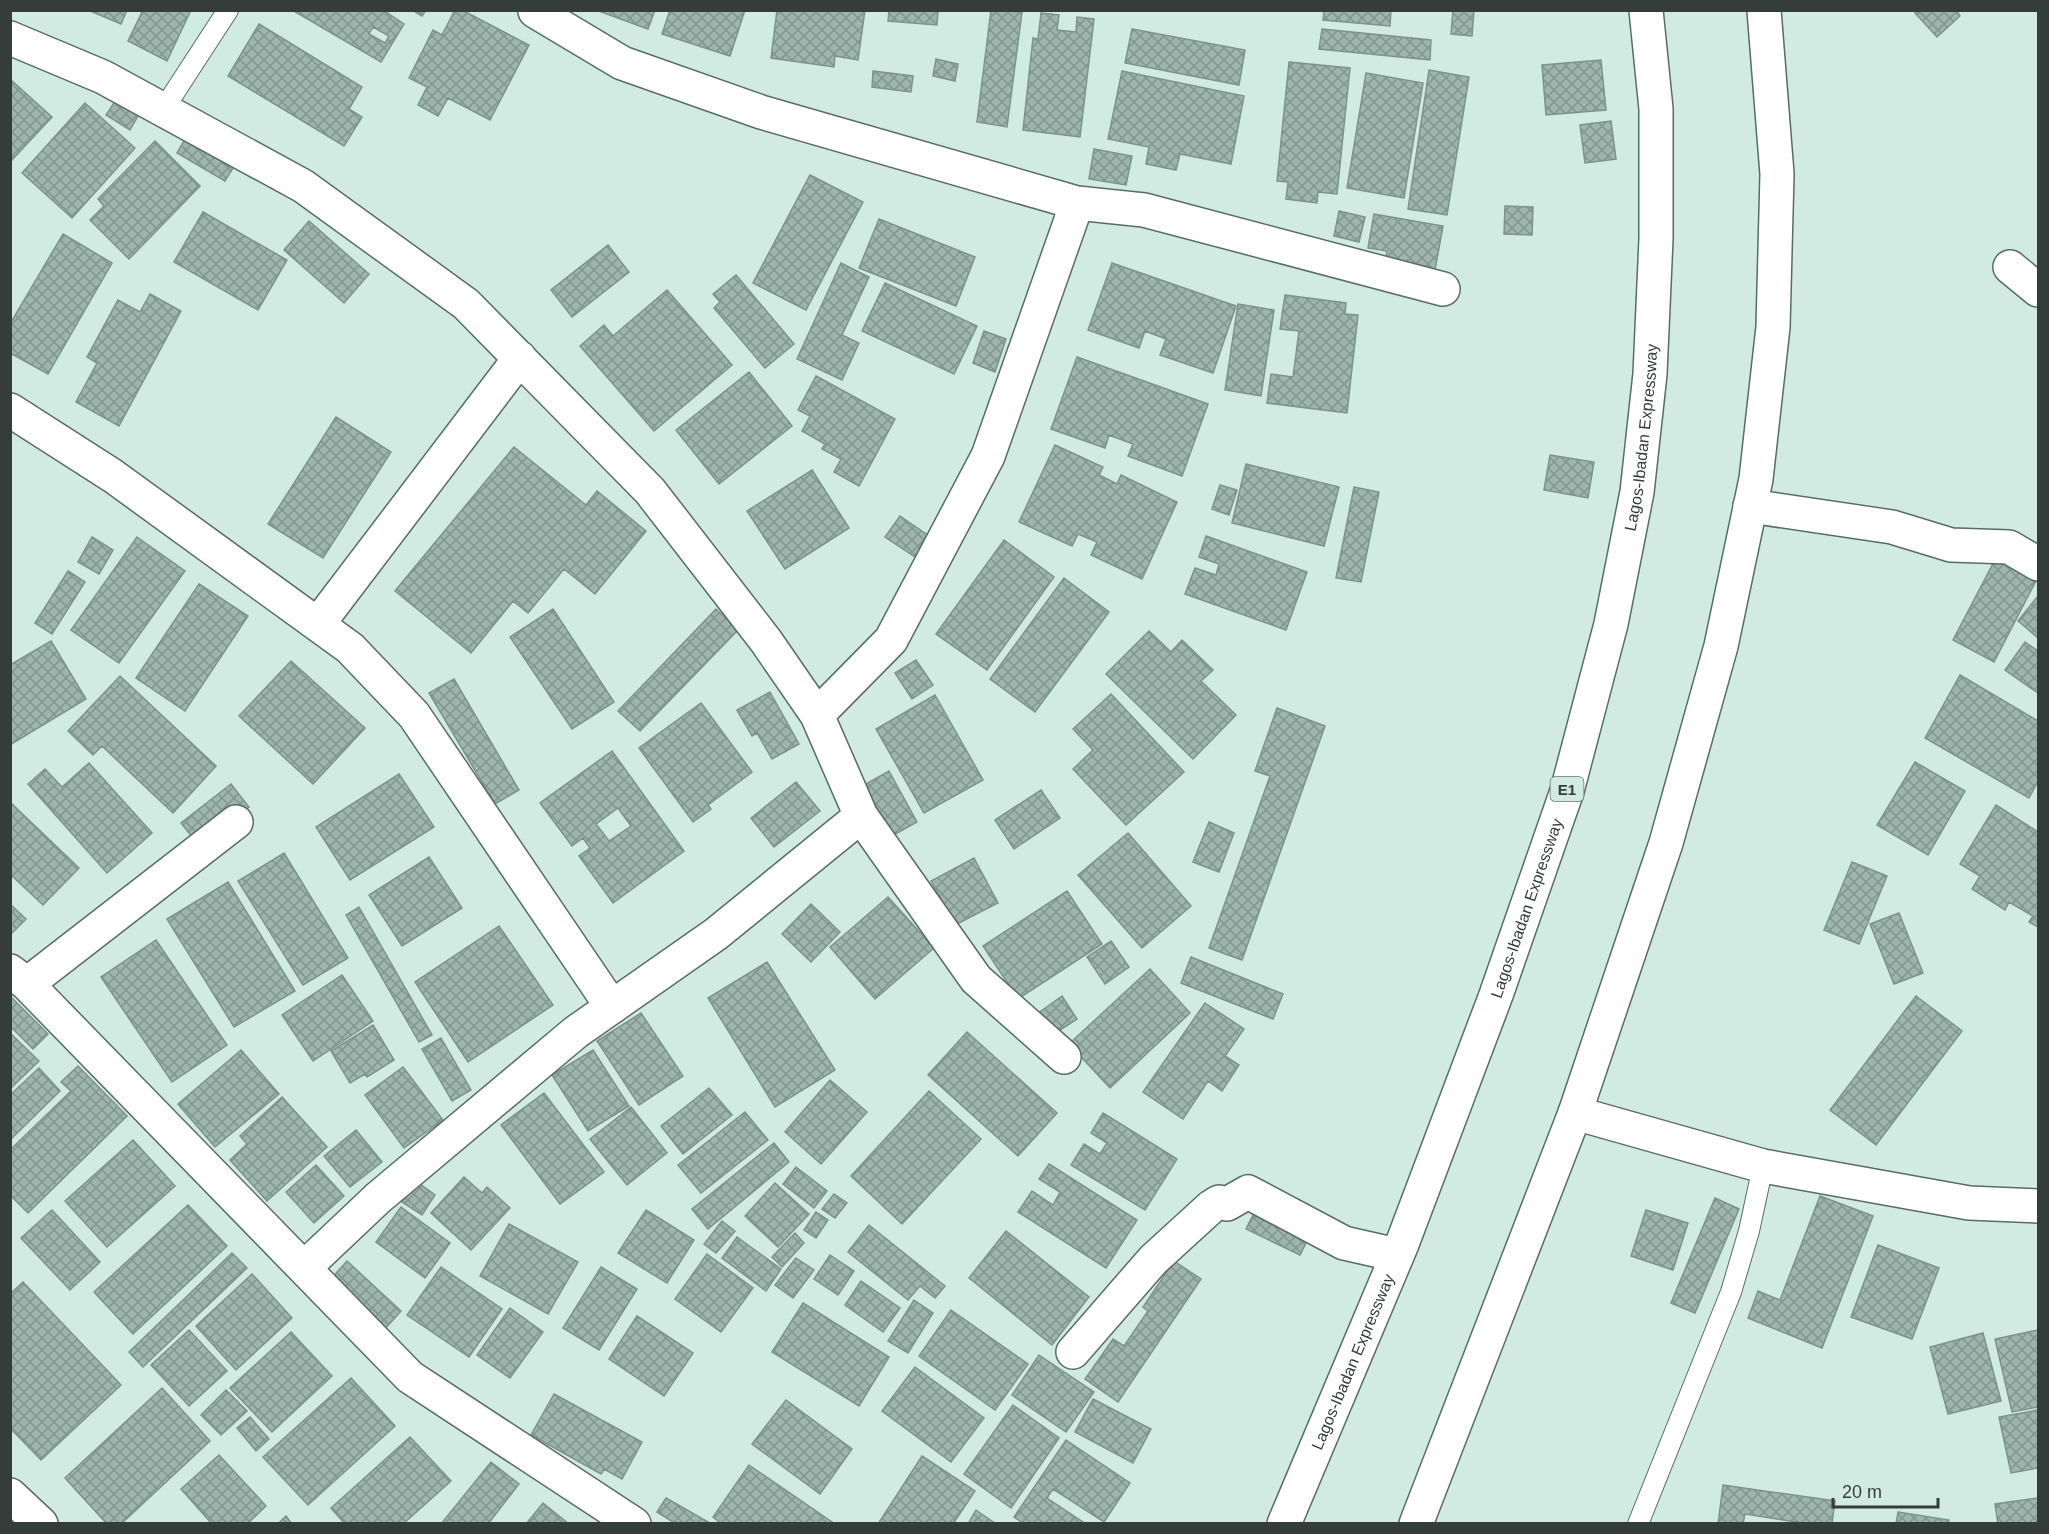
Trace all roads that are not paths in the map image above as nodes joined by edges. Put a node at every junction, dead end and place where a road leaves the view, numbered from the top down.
1 (228, 10) edge
2 (1646, 10) edge
3 (1764, 10) edge
4 (535, 11) edge
5 (10, 38) edge
6 (163, 110) junction
7 (1077, 203) junction
8 (2010, 267) dead end
9 (1443, 289) dead end
10 (2038, 290) edge
11 (520, 358) junction
12 (10, 410) edge
13 (1750, 506) junction
14 (2038, 564) edge
15 (318, 624) junction
16 (817, 715) junction
17 (861, 816) junction
18 (236, 822) dead end
19 (19, 977) edge
20 (612, 1007) junction
21 (1064, 1057) dead end
22 (1575, 1113) junction
23 (1763, 1166) junction
24 (2038, 1206) edge
25 (1397, 1255) junction
26 (304, 1268) junction
27 (1073, 1352) dead end
28 (10, 1495) edge
29 (41, 1524) edge
30 (634, 1524) edge
31 (1284, 1524) edge
32 (1416, 1524) edge
33 (1638, 1524) edge

1 - 6 lane
2 - 25 main road, Lagos-Ibadan Expressway / E1
3 - 13 main road
4 - 7 main road
5 - 6 main road
6 - 11 main road
7 - 9 main road
7 - 16 main road
8 - 10 main road
11 - 15 main road
11 - 16 main road
12 - 15 main road
13 - 14 main road
13 - 22 main road
15 - 20 main road
16 - 17 main road
17 - 20 main road
17 - 21 main road
18 - 19 main road
19 - 26 main road
20 - 26 main road
22 - 23 main road
22 - 32 main road
23 - 24 main road
23 - 33 lane
25 - 27 main road
25 - 31 main road, Lagos-Ibadan Expressway / E1
26 - 30 main road
28 - 29 main road

